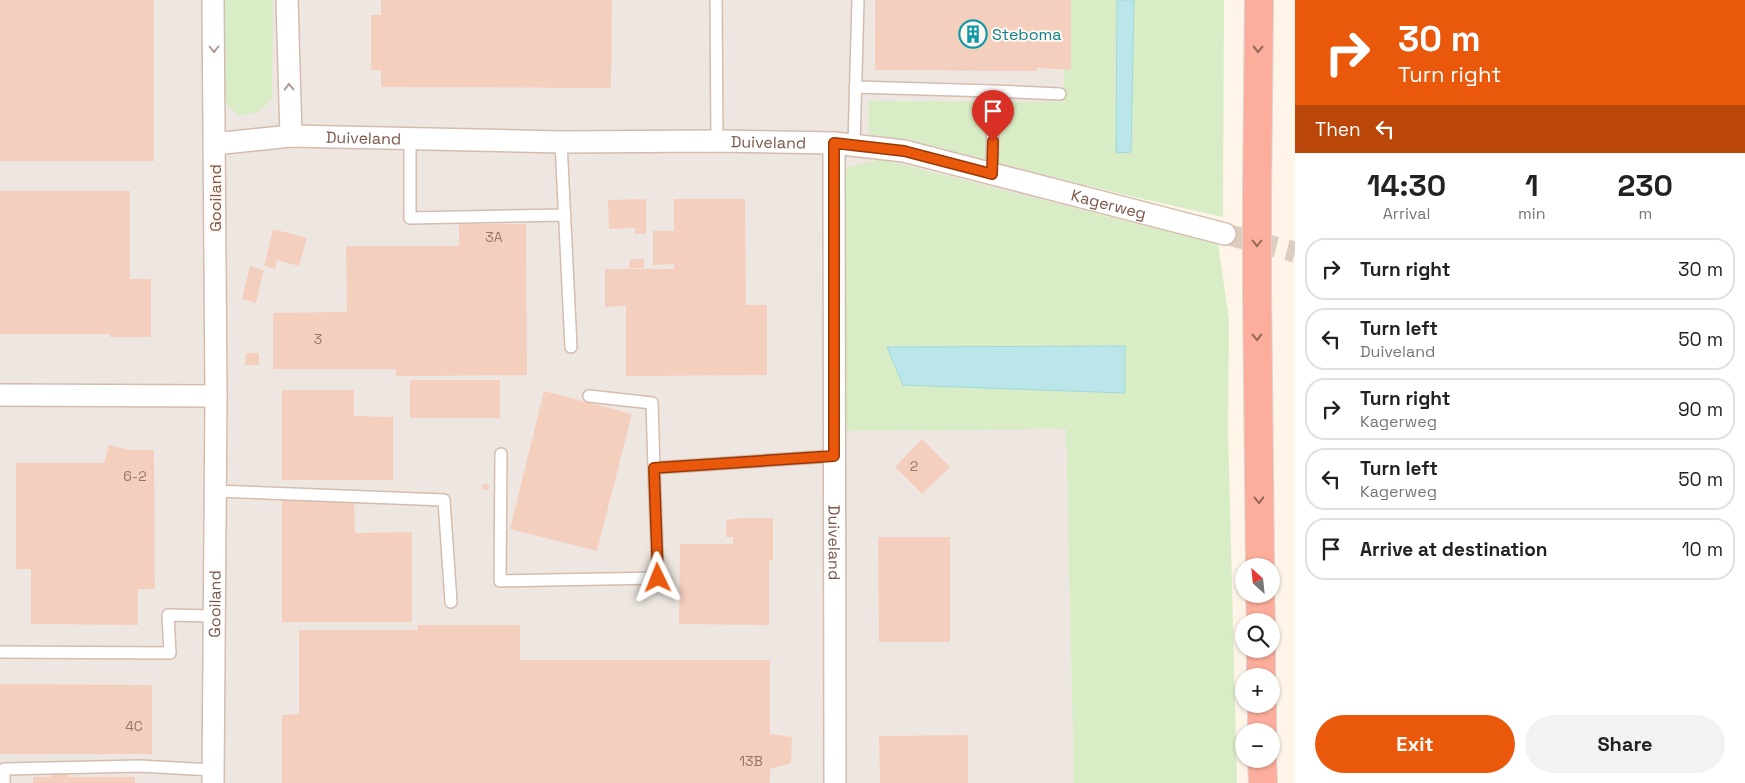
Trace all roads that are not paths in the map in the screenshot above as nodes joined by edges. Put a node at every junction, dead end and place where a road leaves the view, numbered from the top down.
1 (213, 0) edge
2 (287, 0) edge
3 (716, 0) edge
4 (858, 0) edge
5 (1259, 0) edge
6 (855, 88) junction
7 (993, 91) junction
8 (1060, 94) dead end
9 (290, 136) junction
10 (410, 139) junction
11 (717, 141) junction
12 (561, 142) junction
13 (214, 144) junction
14 (844, 144) junction
15 (992, 174) junction
16 (565, 215) junction
17 (1225, 234) tunnel mouth
18 (571, 346) dead end
19 (0, 396) edge
20 (216, 396) junction
21 (589, 396) dead end
22 (501, 454) dead end
23 (834, 456) junction
24 (654, 468) junction
25 (215, 491) junction
26 (1260, 558) edge
27 (451, 602) dead end
28 (214, 616) junction
29 (0, 652) edge
30 (1262, 768) edge
31 (213, 776) edge
32 (4, 783) edge
33 (835, 783) edge
34 (1263, 783) edge

1 -> 13 street, Gooiland
9 -> 2 street
3 - 11 lane
4 - 6 lane
5 -> 26 highway, bridge
6 - 7 lane
6 - 14 lane
7 - 8 lane
7 - 15 lane
9 - 10 street, Duiveland
9 - 13 street, Duiveland
10 - 12 street, Duiveland
10 - 16 lane
11 - 12 street, Duiveland
11 - 14 street, Duiveland
12 - 16 lane
13 - 20 street, Gooiland
14 - 15 street, Kagerweg
14 - 23 street, Duiveland
15 - 17 street, Kagerweg
16 - 18 lane
19 - 20 street
20 - 25 street, Gooiland
21 - 24 lane
22 - 24 lane
23 - 24 lane
23 - 33 street, Duiveland
25 - 27 lane
25 - 28 street, Gooiland
28 - 29 lane
28 - 31 street, Gooiland
30 - 34 highway
31 - 32 lane

